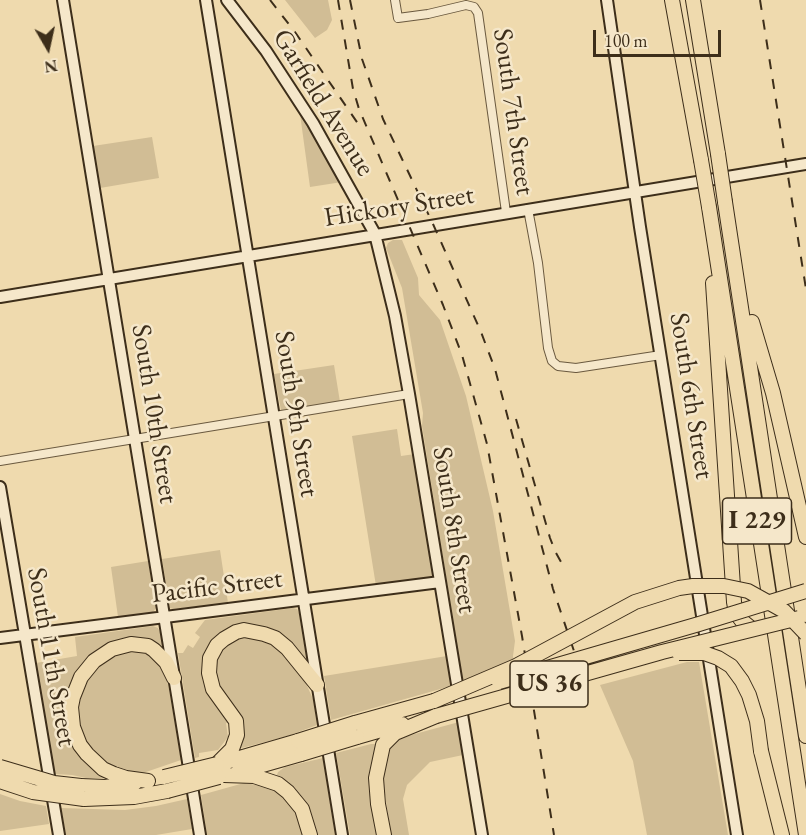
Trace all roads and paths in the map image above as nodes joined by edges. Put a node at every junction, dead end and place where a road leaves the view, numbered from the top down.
1 (63, 0) edge
2 (206, 0) edge
3 (227, 0) edge
4 (395, 0) edge
5 (607, 0) edge
6 (667, 0) edge
7 (693, 0) edge
8 (673, 7) edge
9 (806, 164) edge
10 (635, 192) junction
11 (528, 209) junction
12 (506, 212) junction
13 (375, 234) junction
14 (714, 248) junction
15 (247, 255) junction
16 (734, 260) junction
17 (109, 278) junction
18 (0, 297) edge
19 (661, 355) junction
20 (409, 394) junction
21 (273, 417) junction
22 (135, 438) junction
23 (0, 460) edge
24 (0, 487) edge
25 (806, 533) edge
26 (440, 582) junction
27 (806, 591) edge
28 (303, 599) junction
29 (736, 613) junction
30 (805, 615) edge
31 (164, 616) junction
32 (752, 629) junction
33 (806, 634) edge
34 (25, 635) junction
35 (0, 638) edge
36 (662, 652) junction
37 (174, 678) junction
38 (317, 685) junction
39 (434, 701) junction
40 (436, 716) junction
41 (356, 730) junction
42 (806, 736) edge
43 (0, 767) edge
44 (220, 772) junction
45 (0, 781) edge
46 (148, 781) junction
47 (166, 784) junction
48 (82, 792) junction
49 (59, 835) edge
50 (200, 835) edge
51 (310, 835) edge
52 (342, 835) edge
53 (384, 835) edge
54 (482, 835) edge
55 (737, 835) edge
56 (782, 835) edge
57 (806, 835) edge

1 - 17 main road, South 10th Street
2 - 15 main road, South 9th Street
3 - 13 main road, Garfield Avenue
4 - 12 street, South 7th Street
5 - 10 main road, South 6th Street
6 - 8 highway
7 - 16 highway, I 229, bridge
8 - 14 highway, I 229, bridge
9 - 10 main road, Hickory Street
10 - 11 main road, Hickory Street
10 - 19 main road, South 6th Street
11 - 12 main road, Hickory Street
11 - 19 street, South 7th Street
12 - 13 main road, Hickory Street
13 - 15 main road, Hickory Street
13 - 20 main road, South 8th Street
14 - 29 highway
14 - 57 highway, I 229
15 - 17 main road, Hickory Street
15 - 21 main road, South 9th Street
16 - 25 highway
16 - 42 highway, I 229
17 - 18 main road, Hickory Street
17 - 22 main road, South 10th Street
19 - 55 main road, South 6th Street
20 - 21 street
20 - 26 main road, South 8th Street
21 - 22 street
21 - 28 main road, South 9th Street
22 - 23 street
22 - 31 main road, South 10th Street
24 - 34 main road, South 11th Street
26 - 28 main road, Pacific Street
26 - 54 main road, South 8th Street
27 - 29 highway, US 36, bridge
28 - 31 main road, Pacific Street
28 - 38 main road, South 9th Street
29 - 32 highway
29 - 39 highway, US 36, bridge
30 - 32 highway, US 36, bridge
31 - 34 main road, Pacific Street
31 - 37 main road, South 10th Street
32 - 36 highway, US 36, bridge
33 - 39 highway, bridge
34 - 35 main road, Pacific Street
34 - 49 main road, South 11th Street
36 - 40 highway, US 36, bridge
36 - 56 highway, bridge
37 - 46 highway
37 - 50 main road, South 10th Street
38 - 44 highway
38 - 52 main road, South 9th Street
39 - 41 highway, US 36
40 - 41 highway, US 36
40 - 53 highway
41 - 44 highway, US 36, bridge
43 - 48 highway, US 36, bridge
44 - 47 highway, US 36, bridge
44 - 51 highway
45 - 48 highway, US 36, bridge
46 - 47 highway, US 36
46 - 48 highway, US 36
47 - 48 highway, US 36

